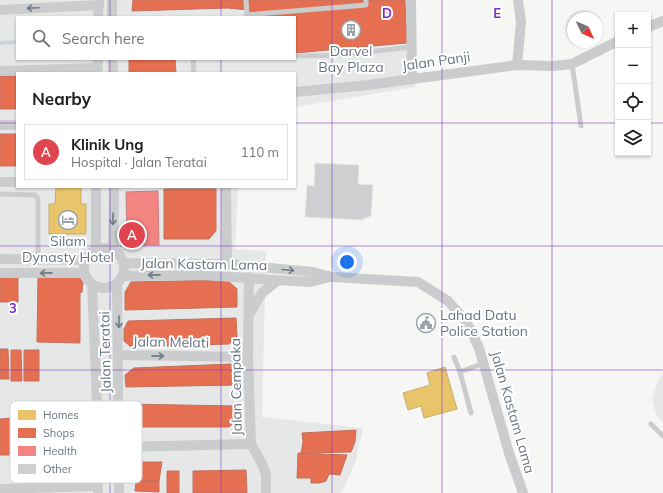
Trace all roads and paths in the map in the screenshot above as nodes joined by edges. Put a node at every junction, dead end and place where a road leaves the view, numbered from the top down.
1 (112, 0) edge
2 (246, 0) edge
3 (366, 0) edge
4 (411, 0) edge
5 (518, 0) edge
6 (65, 3) edge
7 (99, 3) edge
8 (0, 10) edge
9 (98, 16) edge
10 (112, 16) edge
11 (246, 16) edge
12 (663, 21) edge
13 (651, 26) edge
14 (615, 42) edge
15 (412, 47) junction
16 (296, 56) edge
17 (112, 60) edge
18 (193, 60) edge
19 (572, 64) junction
20 (517, 65) junction
21 (98, 67) edge
22 (0, 71) edge
23 (113, 72) edge
24 (194, 72) edge
25 (412, 78) junction
26 (296, 92) edge
27 (0, 125) edge
28 (16, 126) edge
29 (581, 126) dead end
30 (0, 182) edge
31 (16, 182) edge
32 (96, 188) edge
33 (114, 188) edge
34 (226, 188) edge
35 (2, 194) dead end
36 (96, 250) junction
37 (113, 250) junction
38 (0, 259) edge
39 (38, 259) junction
40 (86, 260) junction
41 (124, 263) junction
42 (227, 264) junction
43 (85, 273) junction
44 (0, 274) edge
45 (249, 277) junction
46 (332, 277) junction
47 (120, 280) junction
48 (278, 280) junction
49 (92, 284) junction
50 (249, 315) junction
51 (119, 355) junction
52 (248, 357) junction
53 (454, 358) dead end
54 (484, 363) junction
55 (460, 372) junction
56 (97, 401) edge
57 (119, 401) edge
58 (471, 413) dead end
59 (650, 424) dead end
60 (663, 436) edge
61 (251, 444) junction
62 (142, 446) edge
63 (0, 489) edge
64 (98, 490) edge
65 (266, 493) edge
66 (523, 493) edge

1 - 10 street
2 - 11 lane
3 - 11 lane
4 - 15 street
5 - 20 street
6 - 7 street
6 -> 8 street
7 - 9 street
12 - 13 street
14 - 19 street
15 - 16 lane
15 - 25 street
17 - 23 street
18 - 24 lane
19 - 20 street, Jalan Panji
19 - 29 lane
20 - 25 street, Jalan Panji
21 - 22 street
25 - 26 street, Jalan Panji
27 - 28 street
30 - 31 street
32 - 36 street
33 -> 37 street
34 - 42 street
35 - 39 lane
36 - 37 street
36 - 40 street
37 - 41 street
38 - 39 street
39 - 40 street
40 - 43 street
41 - 42 street, Jalan Kastam Lama
41 - 47 street
42 -> 46 street, Jalan Kastam Lama
43 -> 44 street
43 - 49 street
45 -> 47 street, Jalan Kastam Lama
45 - 48 street, Jalan Kastam Lama
45 - 50 street, Jalan Cempaka
46 - 48 street, Jalan Kastam Lama
46 - 54 street, Jalan Kastam Lama
47 - 49 street
47 -> 51 street, Jalan Teratai
48 - 50 street
49 - 56 street, Jalan Teratai
50 - 52 street, Jalan Cempaka
51 -> 52 street, Jalan Melati
51 - 57 street, Jalan Teratai
52 - 61 street, Jalan Cempaka
53 - 55 lane
54 - 55 lane
54 - 66 street, Jalan Kastam Lama
55 - 58 lane
59 - 60 lane
61 - 62 street
61 - 65 street, Jalan Cempaka
63 - 64 street

